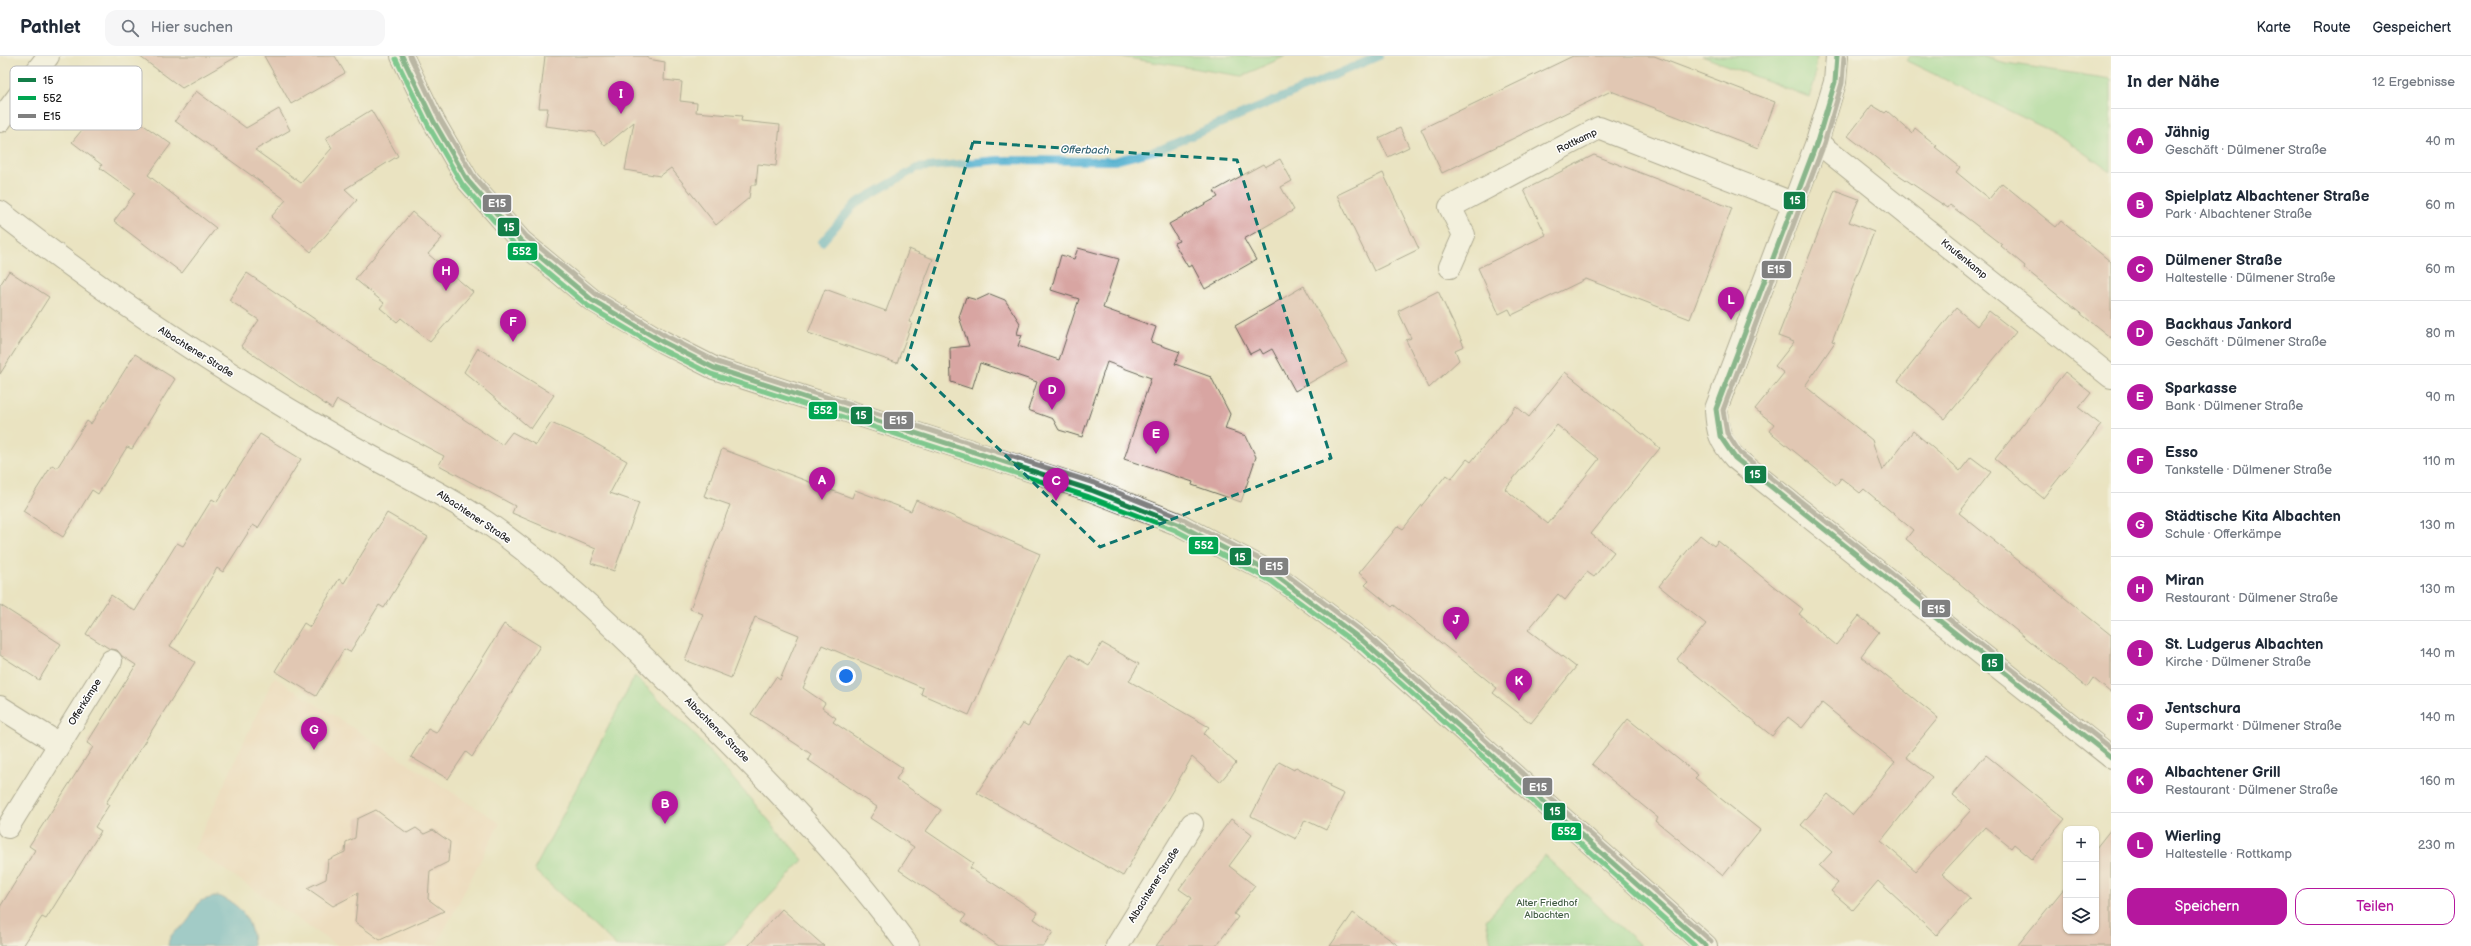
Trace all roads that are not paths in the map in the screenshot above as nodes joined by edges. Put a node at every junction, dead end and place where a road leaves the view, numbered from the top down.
1 (48, 56) edge
2 (402, 56) edge
3 (1837, 56) edge
4 (41, 66) edge
5 (10, 107) edge
6 (0, 121) edge
7 (1817, 142) junction
8 (1795, 204) junction
9 (0, 212) edge
10 (1450, 267) dead end
11 (2111, 377) edge
12 (111, 661) dead end
13 (0, 707) edge
14 (59, 744) junction
15 (2109, 753) edge
16 (1192, 824) dead end
17 (8, 827) dead end
18 (908, 946) edge
19 (1117, 946) edge
20 (1706, 946) edge

1 - 4 street
2 - 20 street
3 - 7 street
5 - 6 street
7 - 8 street
7 - 11 street, Knufenkamp
8 - 10 street, Rottkamp
8 - 15 street
9 - 18 street, Albachtener Straße
12 - 14 street, Offerkämpe
13 - 14 street
14 - 17 street, Offerkämpe
16 - 19 street, Albachtener Straße

